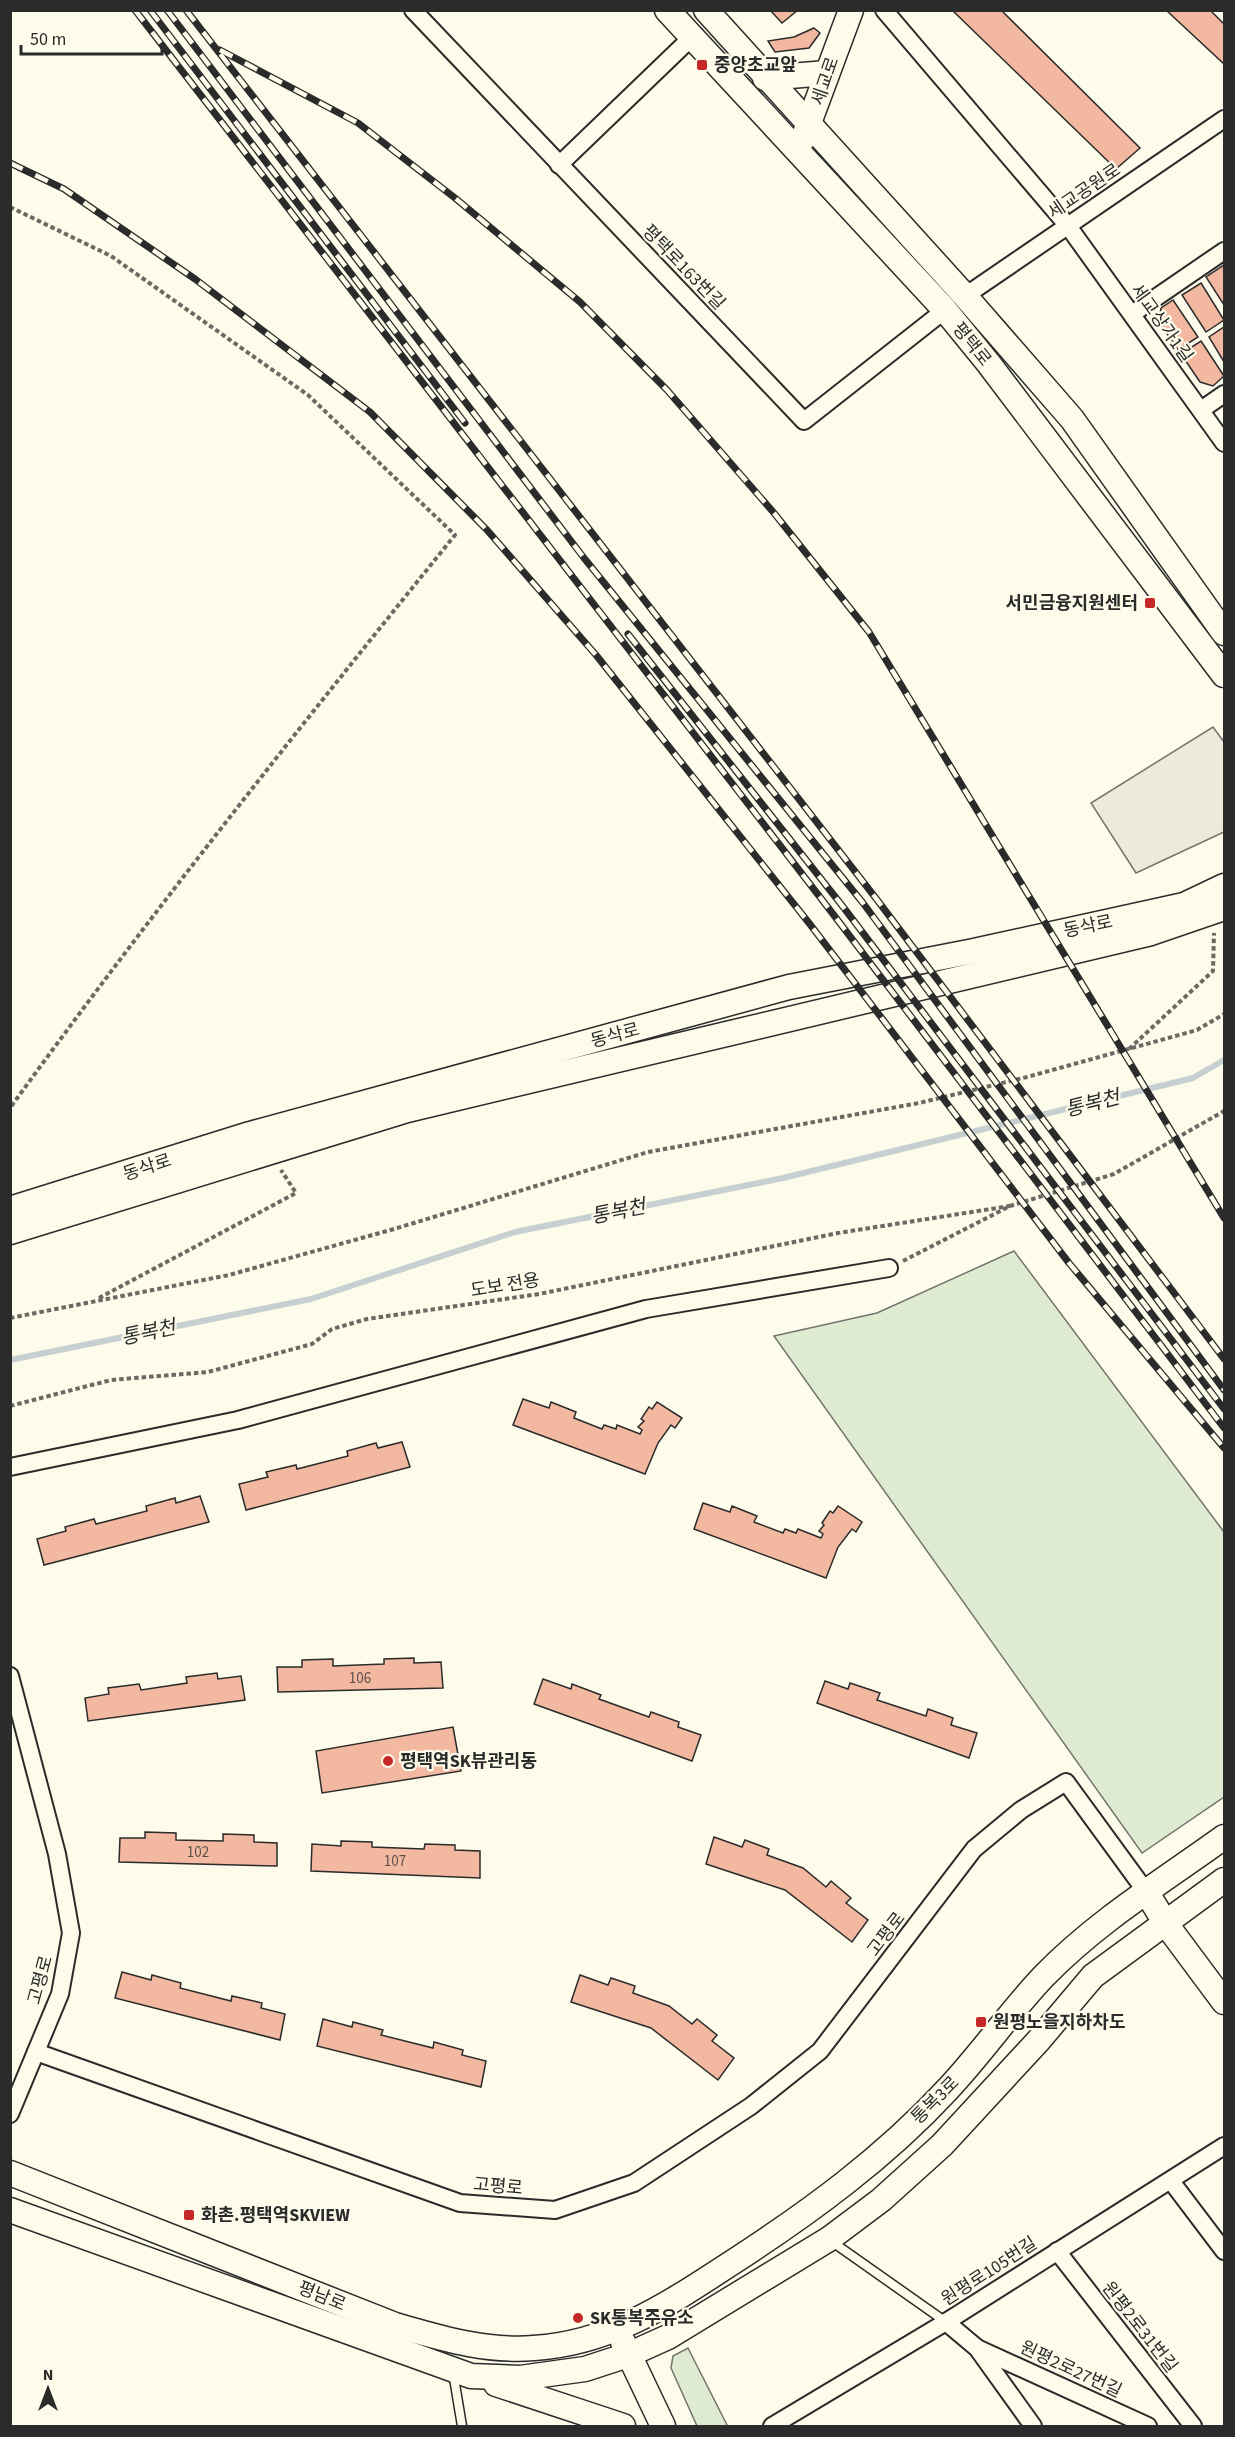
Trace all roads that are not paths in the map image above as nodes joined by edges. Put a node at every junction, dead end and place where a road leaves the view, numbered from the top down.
1 (413, 10) edge
2 (667, 10) edge
3 (706, 10) edge
4 (851, 10) edge
5 (884, 10) edge
6 (691, 38) junction
7 (827, 73) junction
8 (765, 78) junction
9 (1224, 119) edge
10 (809, 128) junction
11 (796, 151) junction
12 (559, 165) junction
13 (1068, 225) junction
14 (1224, 251) edge
15 (965, 296) junction
16 (945, 310) junction
17 (1132, 314) junction
18 (1224, 394) edge
19 (1201, 410) junction
20 (1224, 442) edge
21 (1224, 633) edge
22 (1224, 675) edge
23 (1224, 886) edge
24 (1217, 911) edge
25 (10, 1209) edge
26 (10, 1232) edge
27 (889, 1268) road end
28 (10, 1467) edge
29 (10, 1676) edge
30 (1224, 1837) edge
31 (1224, 1880) edge
32 (1147, 1893) junction
33 (1166, 1924) junction
34 (1224, 2002) edge
35 (36, 2052) junction
36 (10, 2114) edge
37 (1224, 2146) edge
38 (10, 2173) edge
39 (1171, 2181) junction
40 (10, 2210) edge
41 (829, 2239) junction
42 (1057, 2251) junction
43 (1224, 2251) edge
44 (946, 2322) junction
45 (617, 2329) junction
46 (977, 2348) junction
47 (628, 2355) junction
48 (462, 2374) junction
49 (462, 2427) edge
50 (623, 2427) edge
51 (663, 2427) edge
52 (772, 2427) edge
53 (1033, 2427) edge
54 (1148, 2427) edge
55 (1193, 2427) edge

1 - 12 street, 평택로163번길
2 - 6 street, 평택로
3 - 8 street, 평택로
4 - 7 street, 세교로
5 - 13 street, 세교상가1길
6 - 11 street, 평택로
6 - 12 street
7 - 8 street
7 - 10 street, 세교로
8 - 10 street, 평택로
9 - 13 street, 세교공원로
10 - 11 street, 세교로
10 - 15 street, 평택로
11 - 16 street, 평택로
12 - 16 street, 평택로163번길
13 - 15 street, 세교공원로
13 - 17 street, 세교상가1길
14 - 17 street
15 - 21 street, 평택로
16 - 22 street, 평택로
17 - 19 street, 세교상가1길
18 - 19 street
19 - 20 street, 세교상가1길
23 - 25 street, 동삭로
24 - 26 street, 동삭로
27 - 28 street
29 - 35 street, 고평로
30 - 32 street, 통복3로
31 - 33 street, 통복3로
32 - 33 street
32 - 35 street, 고평로
32 - 45 street, 통복3로
33 - 34 street
33 - 41 street, 통복3로
35 - 36 street
37 - 39 street, 원평로105번길
38 - 45 street, 평남로
39 - 42 street, 원평로105번길
39 - 43 street
40 - 48 street, 평남로
41 - 44 lane, 원평2로27번길
41 - 47 street, 통복3로
42 - 44 street, 원평로105번길
42 - 55 street, 원평2로31번길
44 - 46 street, 원평2로27번길
44 - 52 street, 원평로105번길
45 - 47 street
46 - 53 street, 원평2로27번길
46 - 54 street, 원평2로27번길
47 - 48 street, 평남로
47 - 51 street
48 - 49 lane
48 - 50 street

